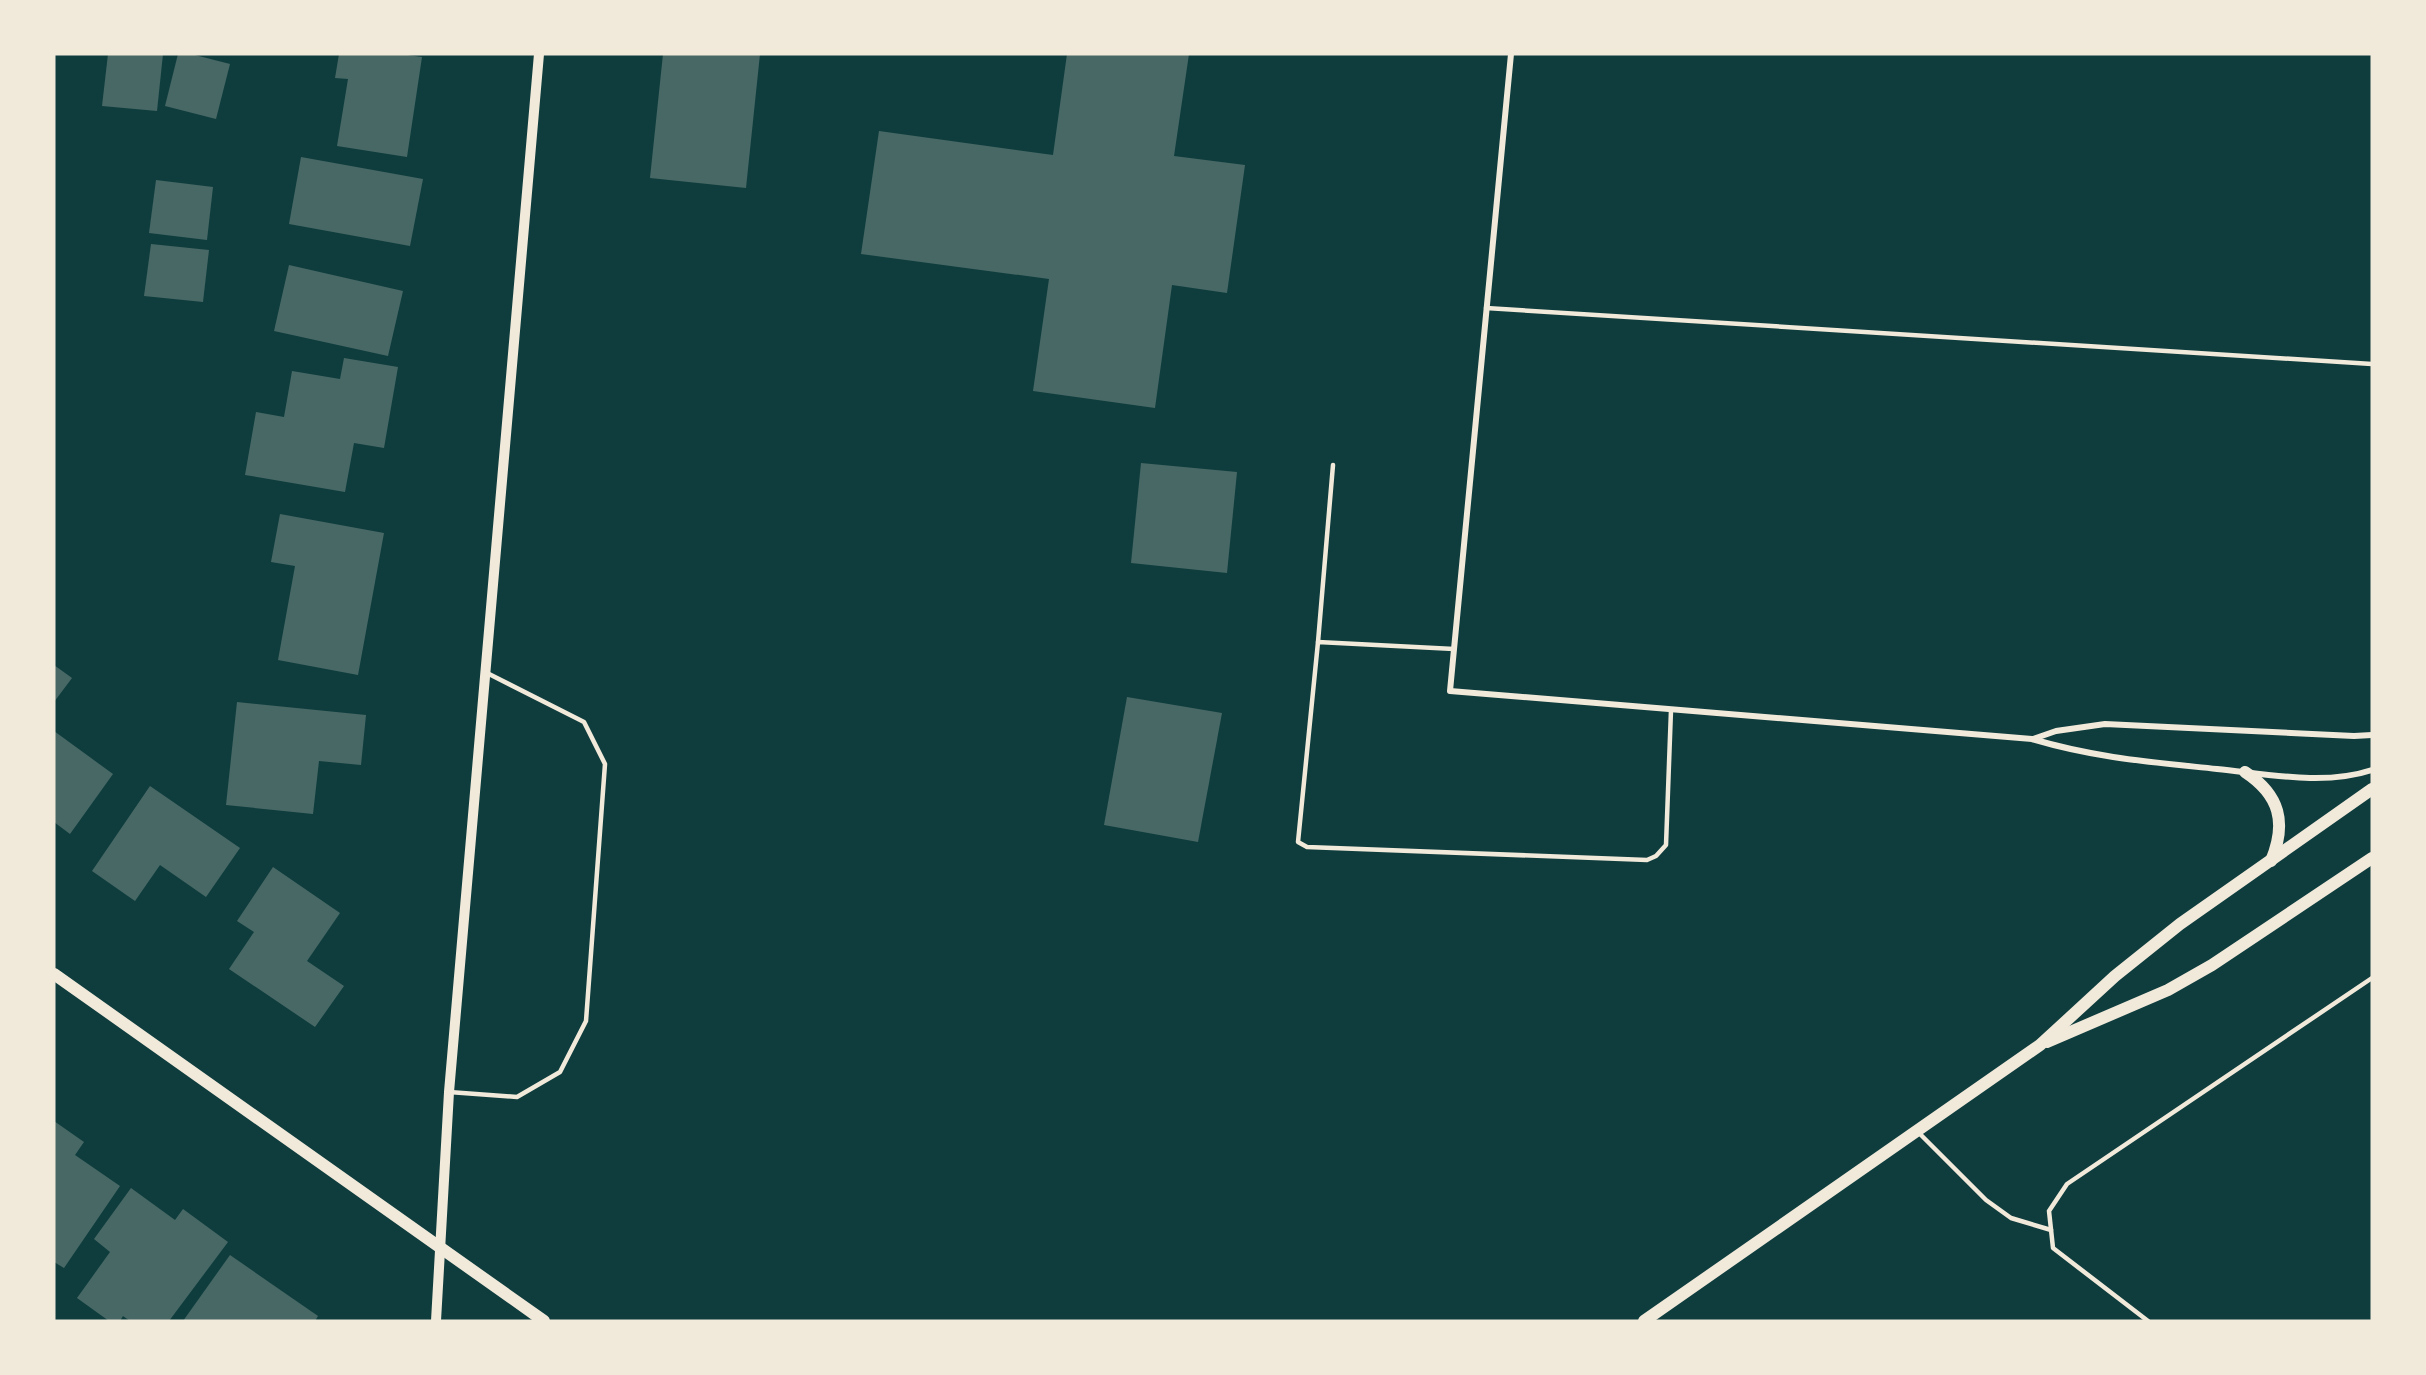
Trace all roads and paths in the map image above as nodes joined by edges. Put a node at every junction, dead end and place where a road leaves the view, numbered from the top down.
1 (539, 54) edge
2 (1510, 54) edge
3 (1486, 308) junction
4 (2372, 364) edge
5 (1334, 465) dead end
6 (1318, 642) junction
7 (1454, 650) junction
8 (486, 672) junction
9 (1671, 710) junction
10 (2372, 735) edge
11 (2032, 739) junction
12 (2372, 770) edge
13 (2245, 772) junction
14 (2372, 789) edge
15 (2372, 858) edge
16 (2270, 861) junction
17 (54, 974) edge
18 (2372, 978) edge
19 (2040, 1045) junction
20 (449, 1092) junction
21 (1917, 1131) junction
22 (2051, 1230) junction
23 (440, 1247) junction
24 (436, 1321) edge
25 (544, 1321) edge
26 (1644, 1321) edge
27 (2148, 1321) edge

1 - 8 street
2 - 3 street
3 - 4 lane
3 - 7 street
5 - 6 lane
6 - 7 lane
6 - 9 lane
7 - 9 street
8 - 20 street
8 - 20 lane
9 - 11 street
10 - 11 street
11 - 13 street
12 - 13 street
13 - 16 main road
14 - 16 main road
15 - 19 main road
16 - 19 main road
17 - 23 main road
18 - 22 lane
19 - 21 main road
20 - 23 street
21 - 22 lane
21 - 26 main road
22 - 27 lane
23 - 24 street
23 - 25 main road

